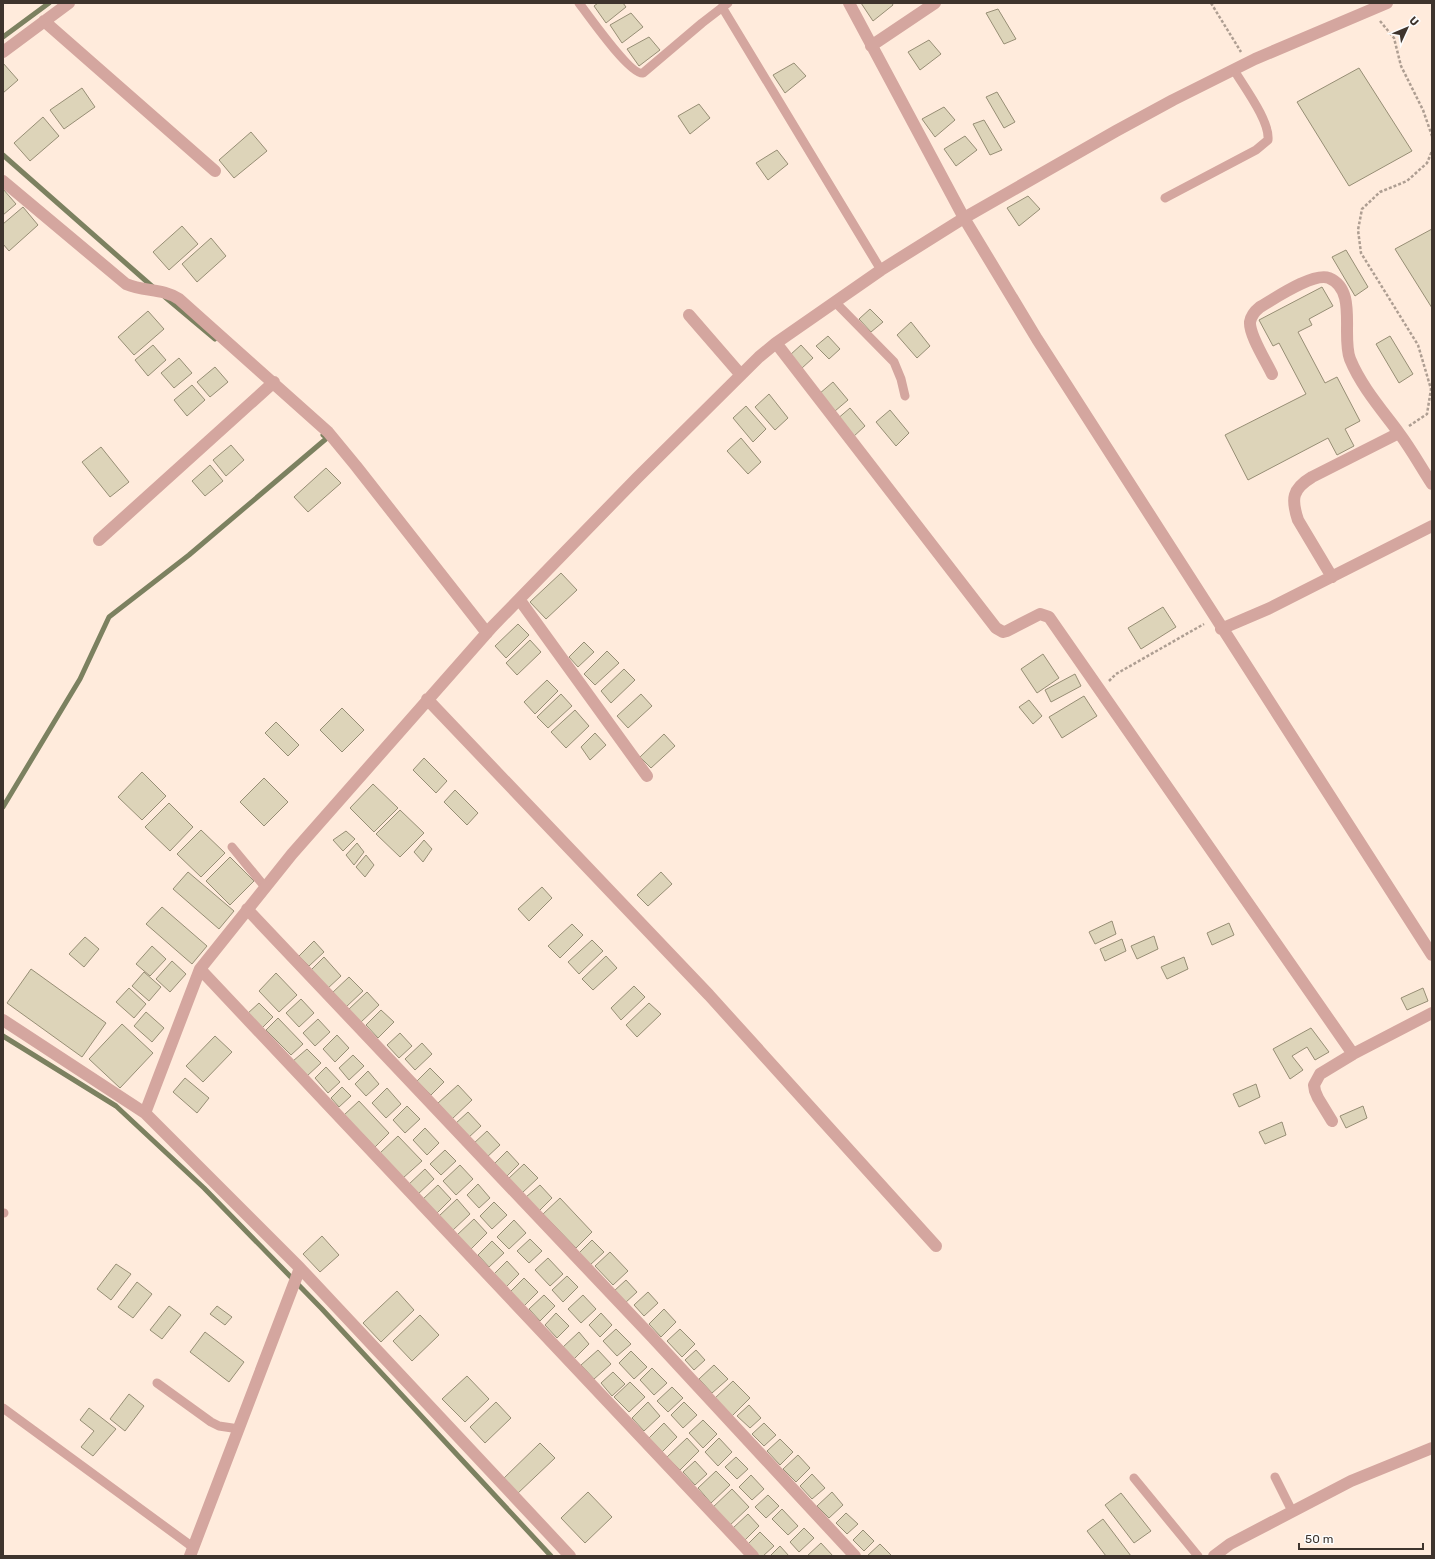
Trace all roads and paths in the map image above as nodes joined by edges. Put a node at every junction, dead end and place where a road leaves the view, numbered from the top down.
1 (69, 3) edge
2 (579, 3) edge
3 (849, 3) edge
4 (935, 3) edge
5 (1211, 3) edge
6 (1387, 3) edge
7 (725, 5) edge
8 (1371, 10) junction
9 (44, 21) junction
10 (3, 52) edge
11 (877, 56) junction
12 (1247, 63) junction
13 (1234, 70) junction
14 (1432, 136) edge
15 (1432, 151) edge
16 (215, 171) dead end
17 (3, 181) edge
18 (1165, 198) dead end
19 (964, 218) junction
20 (880, 270) junction
21 (835, 302) junction
22 (689, 315) dead end
23 (776, 343) junction
24 (1272, 374) dead end
25 (740, 375) junction
26 (274, 382) junction
27 (905, 396) dead end
28 (1399, 433) junction
29 (1432, 484) edge
30 (1432, 526) edge
31 (99, 540) dead end
32 (1332, 577) junction
33 (520, 599) junction
34 (1218, 624) junction
35 (487, 633) junction
36 (1098, 688) junction
37 (427, 699) junction
38 (647, 776) dead end
39 (232, 847) dead end
40 (266, 887) junction
41 (247, 909) junction
42 (1432, 955) edge
43 (200, 969) junction
44 (1432, 1012) edge
45 (3, 1020) edge
46 (1353, 1054) junction
47 (145, 1113) junction
48 (1332, 1120) dead end
49 (936, 1246) dead end
50 (300, 1268) junction
51 (156, 1383) dead end
52 (3, 1408) edge
53 (239, 1429) junction
54 (1432, 1448) edge
55 (1275, 1477) dead end
56 (1134, 1478) dead end
57 (1292, 1511) junction
58 (192, 1552) edge
59 (570, 1556) edge
60 (753, 1556) edge
61 (855, 1556) edge
62 (1198, 1556) edge
63 (1214, 1556) edge

1 - 9 street
2 - 7 lane
3 - 11 street
4 - 11 street
5 - 12 path
6 - 8 street
7 - 20 lane
8 - 12 street
8 - 14 path
9 - 10 street
9 - 16 street
11 - 19 street
12 - 13 street
13 - 18 lane
13 - 19 street
15 - 28 path
17 - 26 street
19 - 20 street
19 - 34 street
20 - 21 street
21 - 23 street
21 - 27 lane
22 - 25 street
23 - 25 street
23 - 36 street
24 - 28 street
25 - 33 street
26 - 31 street
26 - 35 street
28 - 29 street
28 - 32 street
30 - 32 street
32 - 34 street
33 - 35 street
33 - 38 street
34 - 36 path
34 - 42 street
35 - 37 street
36 - 46 street
37 - 40 street
37 - 49 street
39 - 40 lane
40 - 41 street
41 - 43 street
41 - 61 street
43 - 47 street
43 - 60 street
44 - 46 street
45 - 47 street
46 - 48 street
47 - 50 street
50 - 53 street
50 - 59 street
51 - 53 lane
52 - 58 lane
53 - 58 street
54 - 57 street
55 - 57 lane
56 - 62 lane
57 - 63 street

